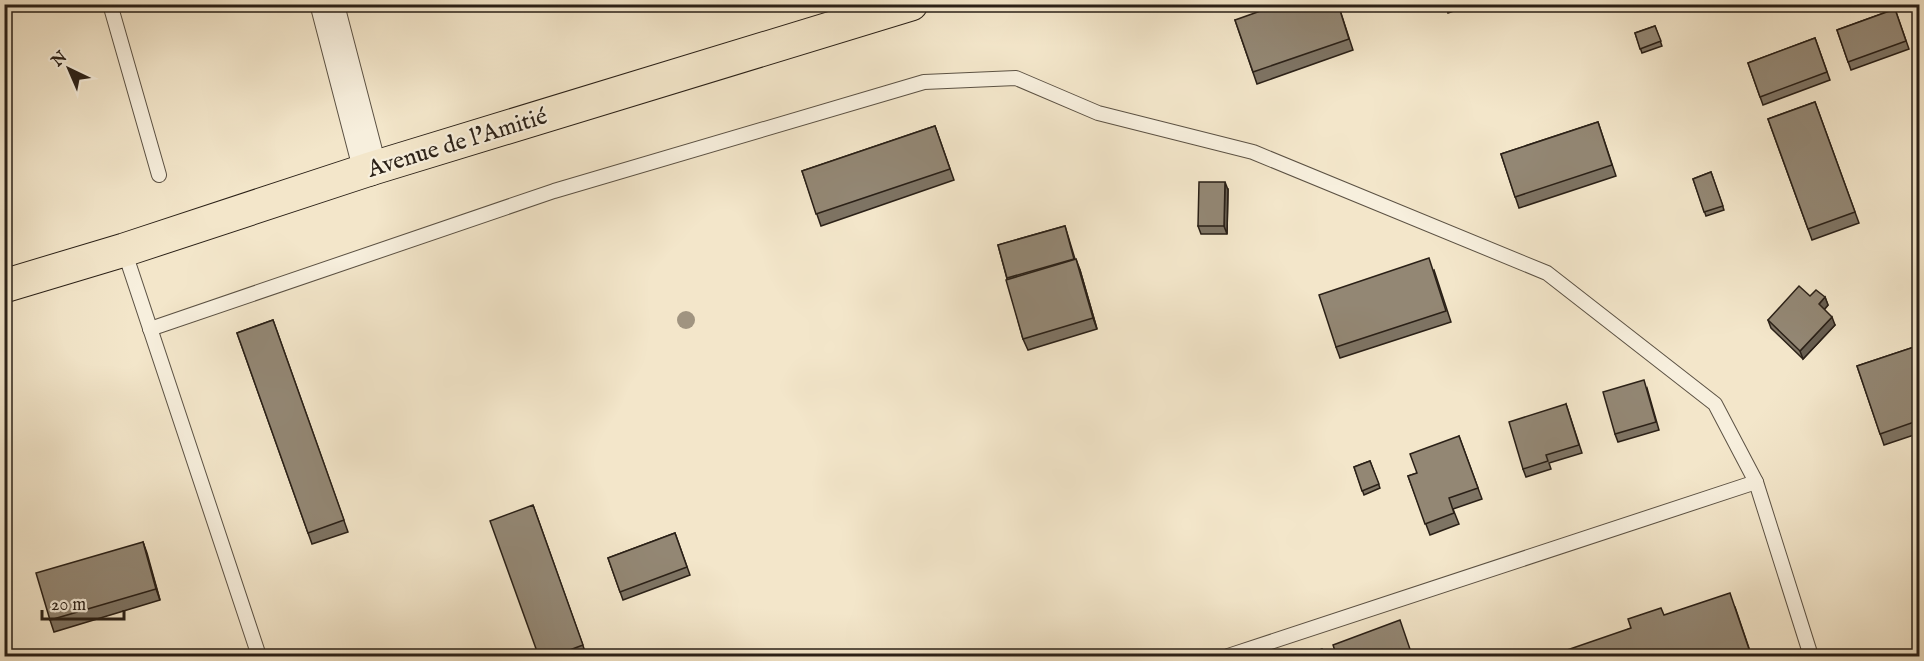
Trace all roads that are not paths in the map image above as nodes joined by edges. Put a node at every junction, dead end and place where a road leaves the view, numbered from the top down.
1 (110, 4) edge
2 (327, 4) edge
3 (911, 4) edge
4 (370, 169) junction
5 (159, 175) dead end
6 (124, 250) junction
7 (4, 286) edge
8 (150, 329) junction
9 (1756, 482) junction
10 (259, 657) edge
11 (1228, 657) edge
12 (1811, 657) edge

1 - 5 lane
2 - 4 street
3 - 4 main road, Avenue de l'Amitié
4 - 6 main road, Avenue de l'Amitié
6 - 7 main road, Avenue de l'Amitié
6 - 8 lane
8 - 9 lane
8 - 10 lane
9 - 11 lane
9 - 12 lane

